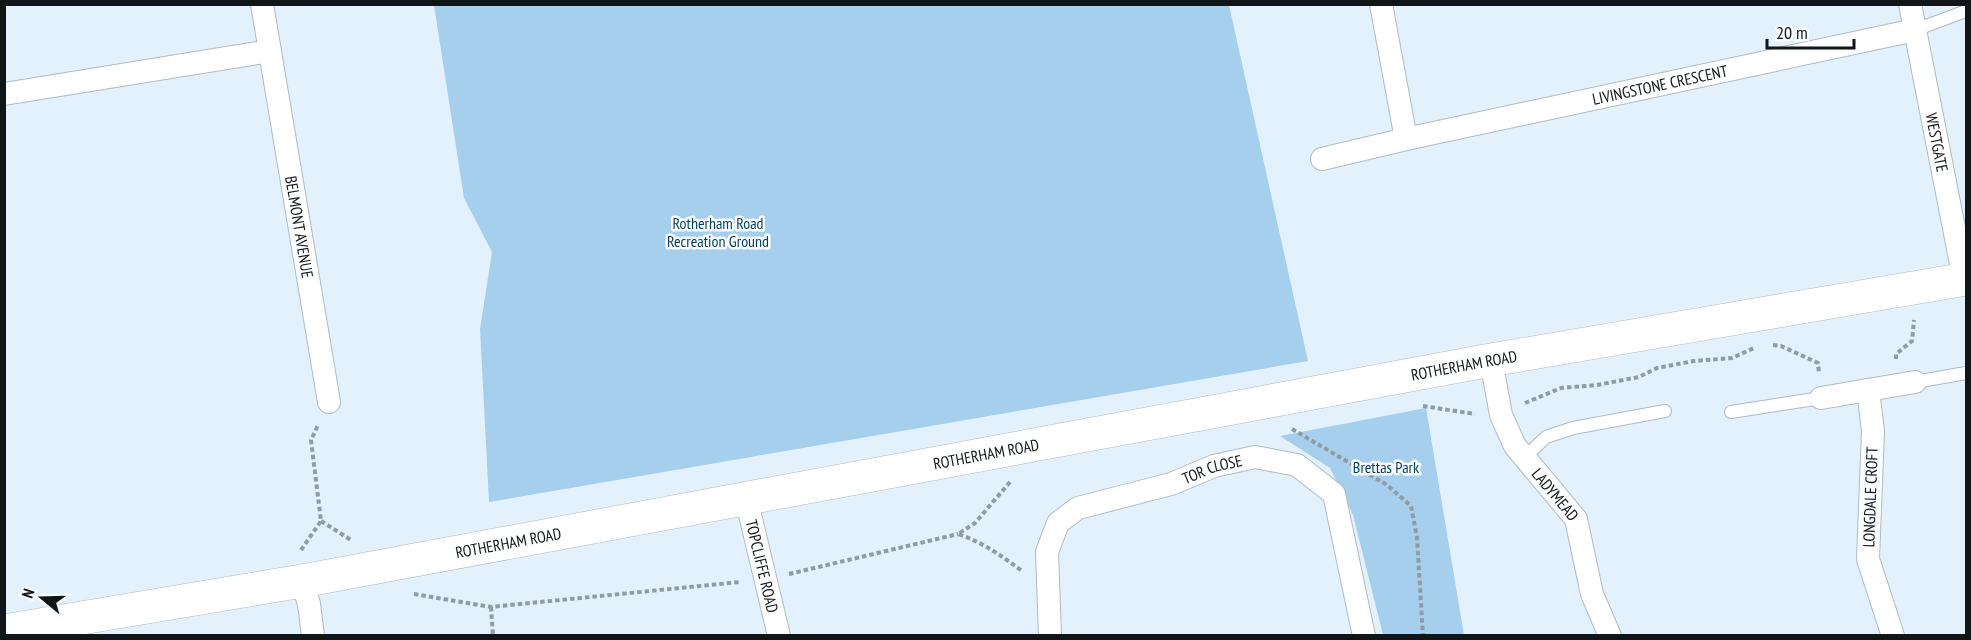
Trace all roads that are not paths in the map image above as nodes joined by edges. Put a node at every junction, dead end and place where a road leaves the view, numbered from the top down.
1 (262, 4) edge
2 (1381, 4) edge
3 (1910, 4) edge
4 (1966, 11) edge
5 (1915, 30) junction
6 (270, 51) junction
7 (4, 94) edge
8 (1406, 139) junction
9 (1322, 159) dead end
10 (1965, 279) edge
11 (1491, 360) junction
12 (1966, 373) edge
13 (1906, 383) joint
14 (1868, 390) junction
15 (1821, 398) joint
16 (329, 402) road end
17 (1665, 411) dead end
18 (1731, 412) dead end
19 (1524, 458) junction
20 (746, 498) junction
21 (302, 581) junction
22 (4, 632) edge
23 (313, 636) edge
24 (779, 636) edge
25 (1050, 636) edge
26 (1364, 636) edge
27 (1610, 636) edge
28 (1893, 636) edge

1 - 6 street, BELMONT AVENUE
2 - 8 street
3 - 5 street, WESTGATE
4 - 5 lane
5 - 8 street, LIVINGSTONE CRESCENT
5 - 10 street, WESTGATE
6 - 7 street
6 - 16 street, BELMONT AVENUE
8 - 9 street, LIVINGSTONE CRESCENT
10 - 11 main road, ROTHERHAM ROAD
11 - 19 street, LADYMEAD
11 - 20 main road, ROTHERHAM ROAD
12 - 13 lane
13 - 14 street
14 - 15 street
14 - 28 street, LONGDALE CROFT
15 - 18 lane
17 - 19 lane
19 - 27 street, LADYMEAD
20 - 21 main road, ROTHERHAM ROAD
20 - 24 street, TOPCLIFFE ROAD
21 - 22 main road, ROTHERHAM ROAD
21 - 23 street
25 - 26 street, TOR CLOSE

